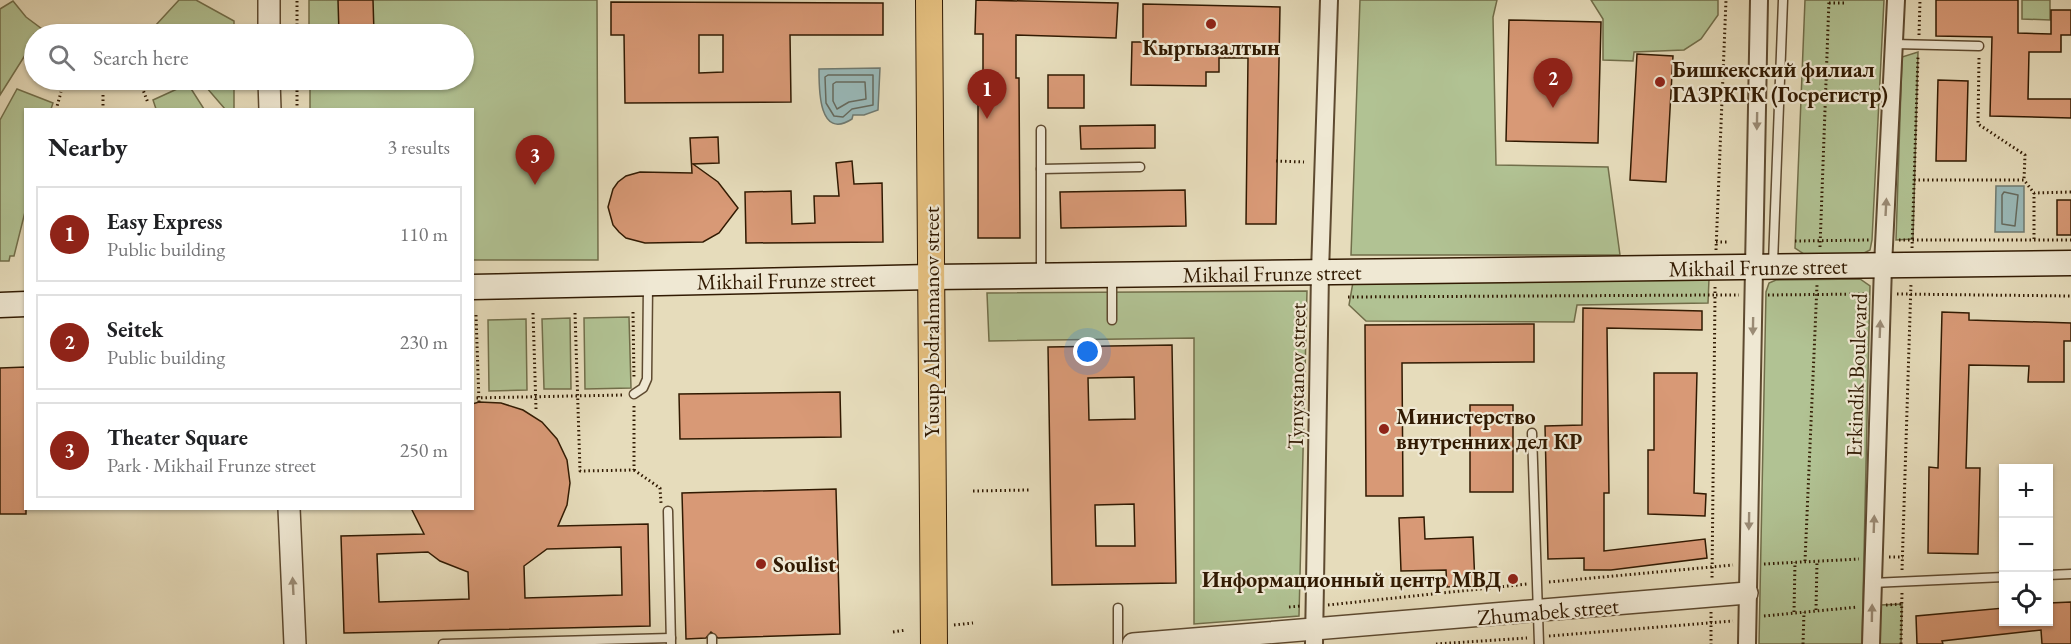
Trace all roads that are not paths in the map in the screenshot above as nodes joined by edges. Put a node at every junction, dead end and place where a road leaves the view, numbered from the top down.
1 (269, 0) edge
2 (929, 0) edge
3 (1329, 0) edge
4 (1759, 0) edge
5 (1783, 0) edge
6 (1896, 0) edge
7 (269, 24) edge
8 (1894, 44) junction
9 (1979, 46) road end
10 (269, 90) edge
11 (270, 108) edge
12 (1041, 130) dead end
13 (1140, 167) dead end
14 (1041, 169) junction
15 (2071, 263) edge
16 (1882, 266) junction
17 (1763, 267) junction
18 (1320, 272) junction
19 (1112, 275) junction
20 (931, 277) junction
21 (1042, 277) junction
22 (648, 283) junction
23 (474, 287) edge
24 (24, 304) edge
25 (0, 305) edge
26 (1112, 320) dead end
27 (634, 394) road end
28 (1532, 433) dead end
29 (289, 510) edge
30 (668, 511) dead end
31 (2071, 574) edge
32 (2053, 575) edge
33 (1999, 577) edge
34 (1872, 583) junction
35 (1748, 593) junction
36 (1118, 608) dead end
37 (1538, 611) junction
38 (941, 635) edge
39 (1314, 637) edge
40 (671, 641) edge
41 (1539, 641) edge
42 (295, 644) edge
43 (443, 644) edge
44 (1118, 644) edge
45 (1133, 644) edge
46 (1747, 644) edge
47 (1871, 644) edge

1 - 7 street
2 - 20 main road, Yusup Abdrahmanov street
3 - 18 street, Tynystanov street
4 -> 17 street
5 - 17 lane
6 - 8 street, Erkindik Boulevard
8 - 9 lane
16 -> 8 street, Erkindik Boulevard
10 - 11 street
12 - 14 lane
13 - 14 lane
14 - 21 lane
15 - 16 main road, Mikhail Frunze street
16 - 17 main road, Mikhail Frunze street
34 -> 16 street, Erkindik Boulevard
17 - 18 main road, Mikhail Frunze street
17 -> 35 street
18 - 19 main road, Mikhail Frunze street
18 - 39 street, Tynystanov street
19 - 21 main road, Mikhail Frunze street
19 - 26 lane
20 - 21 main road, Mikhail Frunze street
20 - 22 main road, Mikhail Frunze street
20 - 38 main road, Yusup Abdrahmanov street
22 - 23 main road, Mikhail Frunze street
22 - 27 lane
24 - 25 main road
28 - 37 lane
42 -> 29 street
30 - 40 lane
31 - 32 lane
33 - 34 lane
47 -> 34 street, Erkindik Boulevard
35 - 37 street, Zhumabek street
35 - 46 street
36 - 44 lane
37 - 39 street, Zhumabek street
37 - 41 lane
39 - 45 street, Zhumabek street
40 - 43 lane

